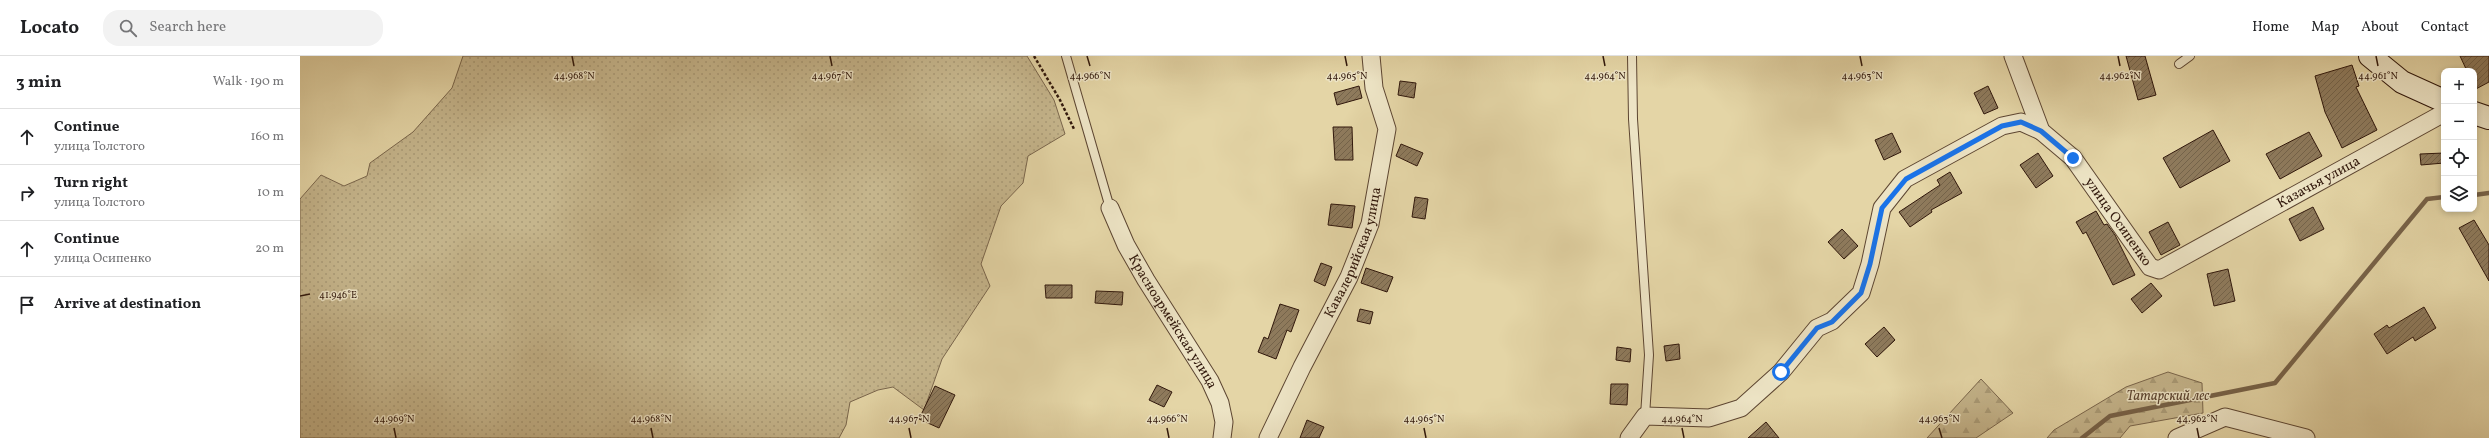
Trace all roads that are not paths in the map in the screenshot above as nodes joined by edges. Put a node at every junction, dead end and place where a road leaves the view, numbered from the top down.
1 (1066, 56) edge
2 (1370, 56) edge
3 (1632, 56) edge
4 (2013, 56) edge
5 (2190, 56) edge
6 (2370, 56) edge
7 (2179, 64) dead end
8 (2441, 100) edge
9 (2477, 114) edge
10 (2441, 115) edge
11 (2489, 118) edge
12 (2041, 131) junction
13 (1110, 208) joint
14 (2193, 251) joint
15 (1646, 416) junction
16 (1222, 438) edge
17 (1268, 438) edge
18 (1629, 438) edge
19 (2177, 438) edge
20 (2306, 438) edge

1 - 13 lane
2 - 17 street, Кавалерийская улица
3 - 15 lane
4 - 12 street, улица Осипенко
5 - 7 lane
6 - 8 street
9 - 11 street
10 - 14 street, Казачья улица
12 - 14 street, улица Осипенко
12 - 15 street
13 - 16 street, Красноармейская улица
15 - 18 street
19 - 20 street

